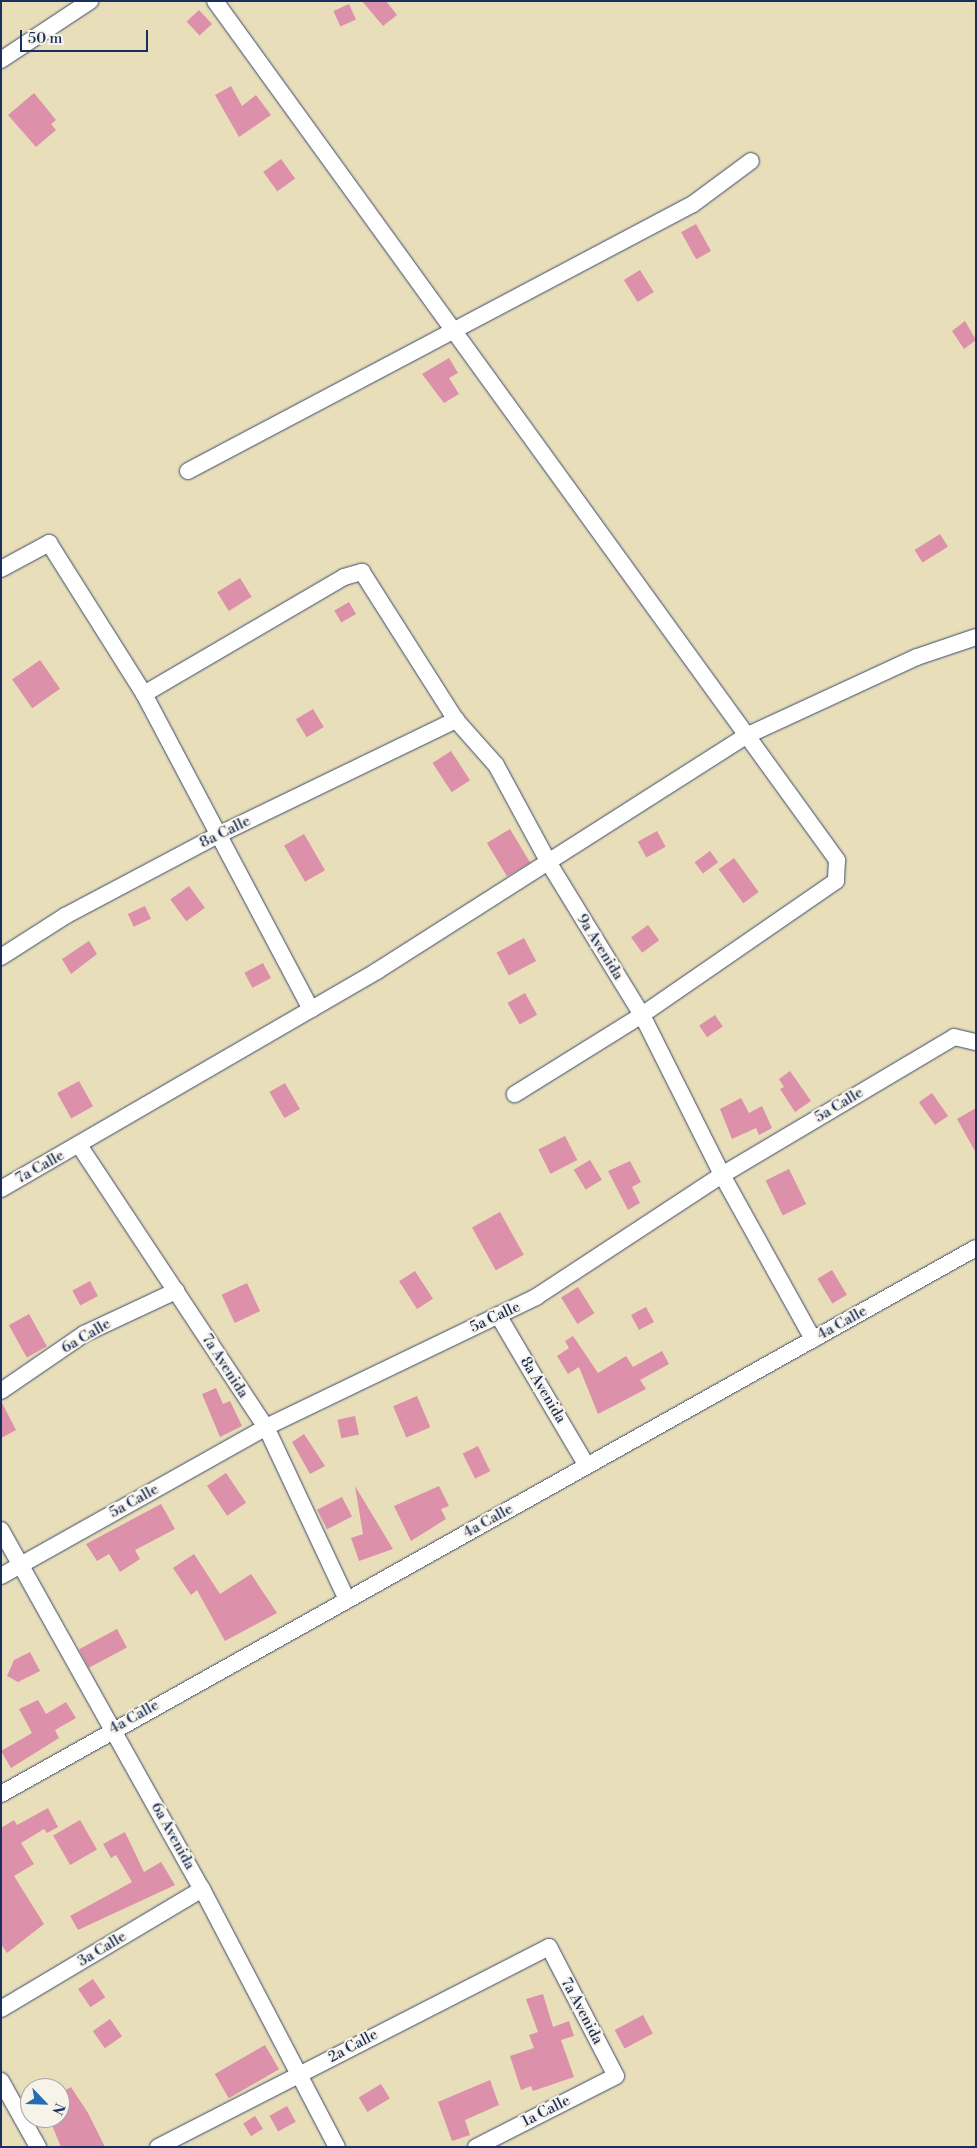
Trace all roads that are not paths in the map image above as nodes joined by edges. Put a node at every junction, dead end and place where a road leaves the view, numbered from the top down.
1 (90, 1) edge
2 (215, 1) edge
3 (1, 60) edge
4 (751, 161) dead end
5 (453, 332) junction
6 (188, 471) dead end
7 (1, 569) edge
8 (976, 637) edge
9 (144, 694) junction
10 (456, 720) junction
11 (748, 735) junction
12 (216, 836) junction
13 (550, 865) junction
14 (1, 957) edge
15 (311, 1009) junction
16 (642, 1015) junction
17 (974, 1041) edge
18 (515, 1094) dead end
19 (79, 1145) junction
20 (722, 1175) junction
21 (1, 1189) edge
22 (976, 1248) edge
23 (176, 1291) junction
24 (498, 1315) junction
25 (813, 1339) junction
26 (1, 1391) edge
27 (266, 1427) junction
28 (587, 1466) junction
29 (1, 1530) edge
30 (23, 1564) junction
31 (1, 1576) edge
32 (347, 1600) junction
33 (112, 1728) junction
34 (1, 1794) edge
35 (202, 1889) junction
36 (549, 1947) joint
37 (1, 2009) edge
38 (300, 2075) junction
39 (616, 2076) joint
40 (1, 2081) edge
41 (38, 2147) edge
42 (158, 2147) edge
43 (337, 2147) edge
44 (476, 2147) edge

1 - 3 street
2 - 5 street
4 - 5 street
5 - 6 street
5 - 11 street
7 - 9 street
8 - 11 street, 7a Calle
9 - 10 street, 9a Avenida
9 - 12 street
10 - 12 street, 8a Calle
10 - 13 street, 9a Avenida
11 - 13 street, 7a Calle
11 - 16 street
12 - 14 street, 8a Calle
12 - 15 street
13 - 15 street, 7a Calle
13 - 16 street, 9a Avenida
15 - 19 street, 7a Calle
16 - 18 street
16 - 20 street, 9a Avenida
17 - 20 street, 5a Calle
19 - 21 street, 7a Calle
19 - 23 street, 7a Avenida
20 - 24 street, 5a Calle
20 - 25 street, 9a Avenida
22 - 25 street, 4a Calle
23 - 26 street, 6a Calle
23 - 27 street, 7a Avenida
24 - 27 street, 5a Calle
24 - 28 street, 8a Avenida
25 - 28 street, 4a Calle
27 - 30 street, 5a Calle
27 - 32 street, 7a Avenida
28 - 32 street, 4a Calle
29 - 30 street, 6a Avenida
30 - 31 street, 5a Calle
30 - 33 street, 6a Avenida
32 - 33 street, 4a Calle
33 - 34 street, 4a Calle
33 - 35 street, 6a Avenida
35 - 37 street, 3a Calle
35 - 38 street, 6a Avenida
36 - 38 street, 2a Calle
36 - 39 street, 7a Avenida
38 - 42 street, 2a Calle
38 - 43 street, 6a Avenida
39 - 44 street, 1a Calle
40 - 41 street

